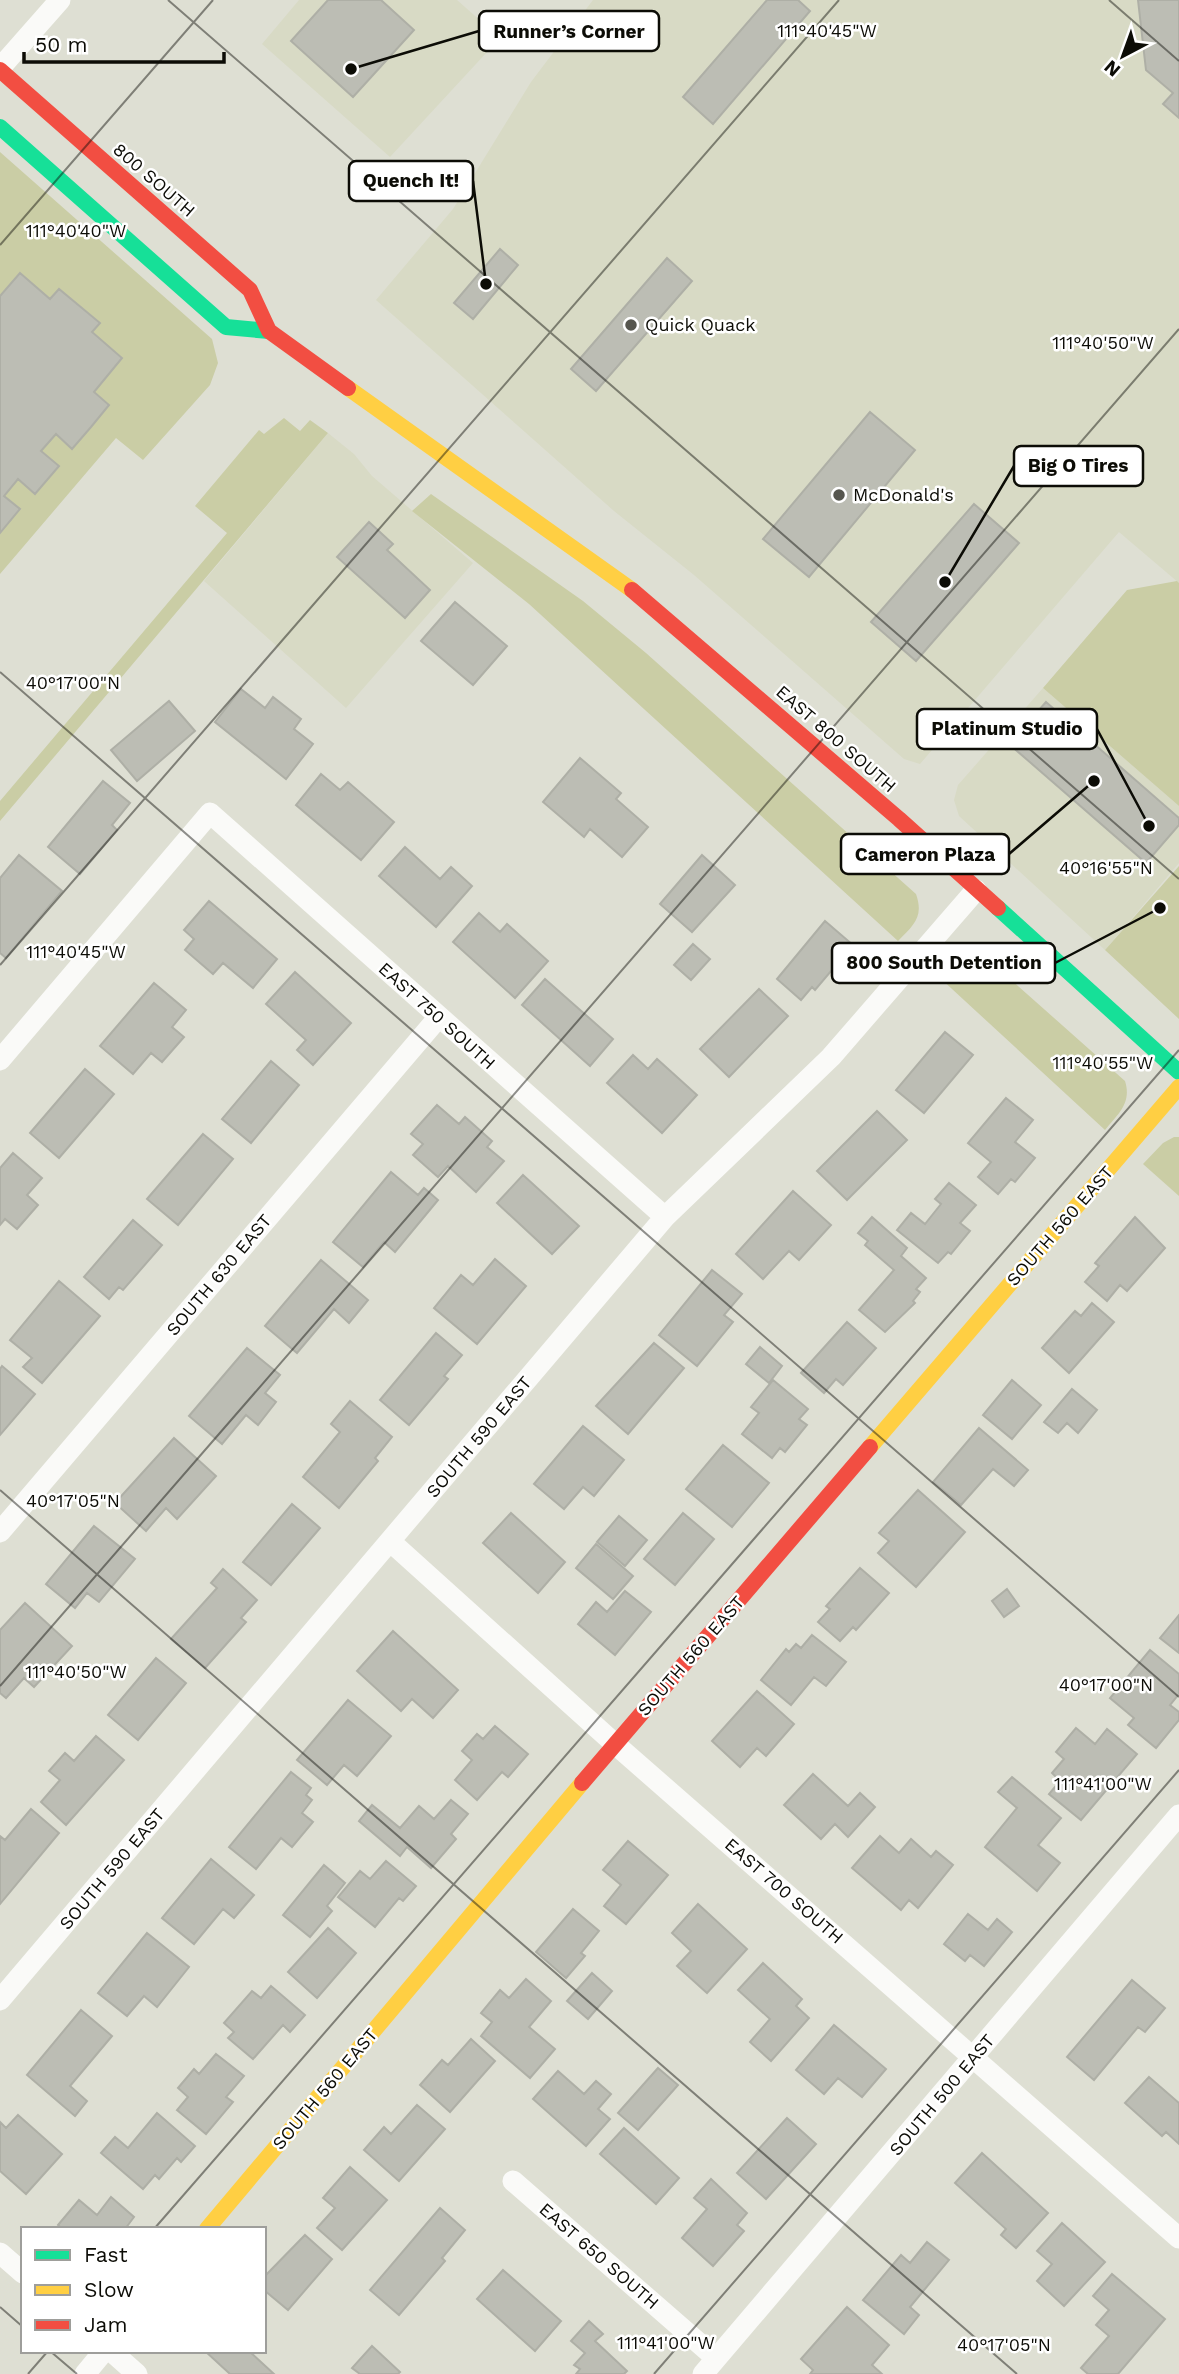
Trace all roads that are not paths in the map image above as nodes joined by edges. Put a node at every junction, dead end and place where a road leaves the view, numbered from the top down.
1 (60, 0) edge
2 (0, 69) edge
3 (0, 127) edge
4 (270, 331) junction
5 (448, 461) joint
6 (976, 890) junction
7 (438, 1018) junction
8 (0, 1060) edge
9 (1179, 1072) edge
10 (1179, 1087) edge
11 (665, 1217) junction
12 (0, 1532) edge
13 (391, 1542) junction
14 (615, 1744) junction
15 (1179, 1815) edge
16 (0, 2000) edge
17 (974, 2058) junction
18 (513, 2181) dead end
19 (209, 2227) edge
20 (1179, 2238) edge
21 (0, 2253) edge
22 (21, 2271) edge
23 (102, 2353) edge
24 (113, 2353) edge
25 (710, 2366) edge
26 (85, 2374) edge
27 (137, 2374) edge

1 - 2 street
2 - 4 main road, 800 SOUTH
3 - 4 main road
4 - 5 main road, 800 SOUTH
5 - 6 main road, EAST 800 SOUTH
6 - 9 main road, EAST 800 SOUTH
6 - 11 street, SOUTH 590 EAST
7 - 8 street, EAST 750 SOUTH
7 - 11 street, EAST 750 SOUTH
7 - 12 street, SOUTH 630 EAST
10 - 14 main road, SOUTH 560 EAST
11 - 13 street, SOUTH 590 EAST
13 - 14 street, EAST 700 SOUTH
13 - 16 street, SOUTH 590 EAST
14 - 17 street, EAST 700 SOUTH
14 - 19 main road, SOUTH 560 EAST
15 - 17 street, SOUTH 500 EAST
17 - 20 street, EAST 700 SOUTH
17 - 25 street, SOUTH 500 EAST
18 - 25 street, EAST 650 SOUTH
21 - 22 street
23 - 26 street
24 - 27 street

